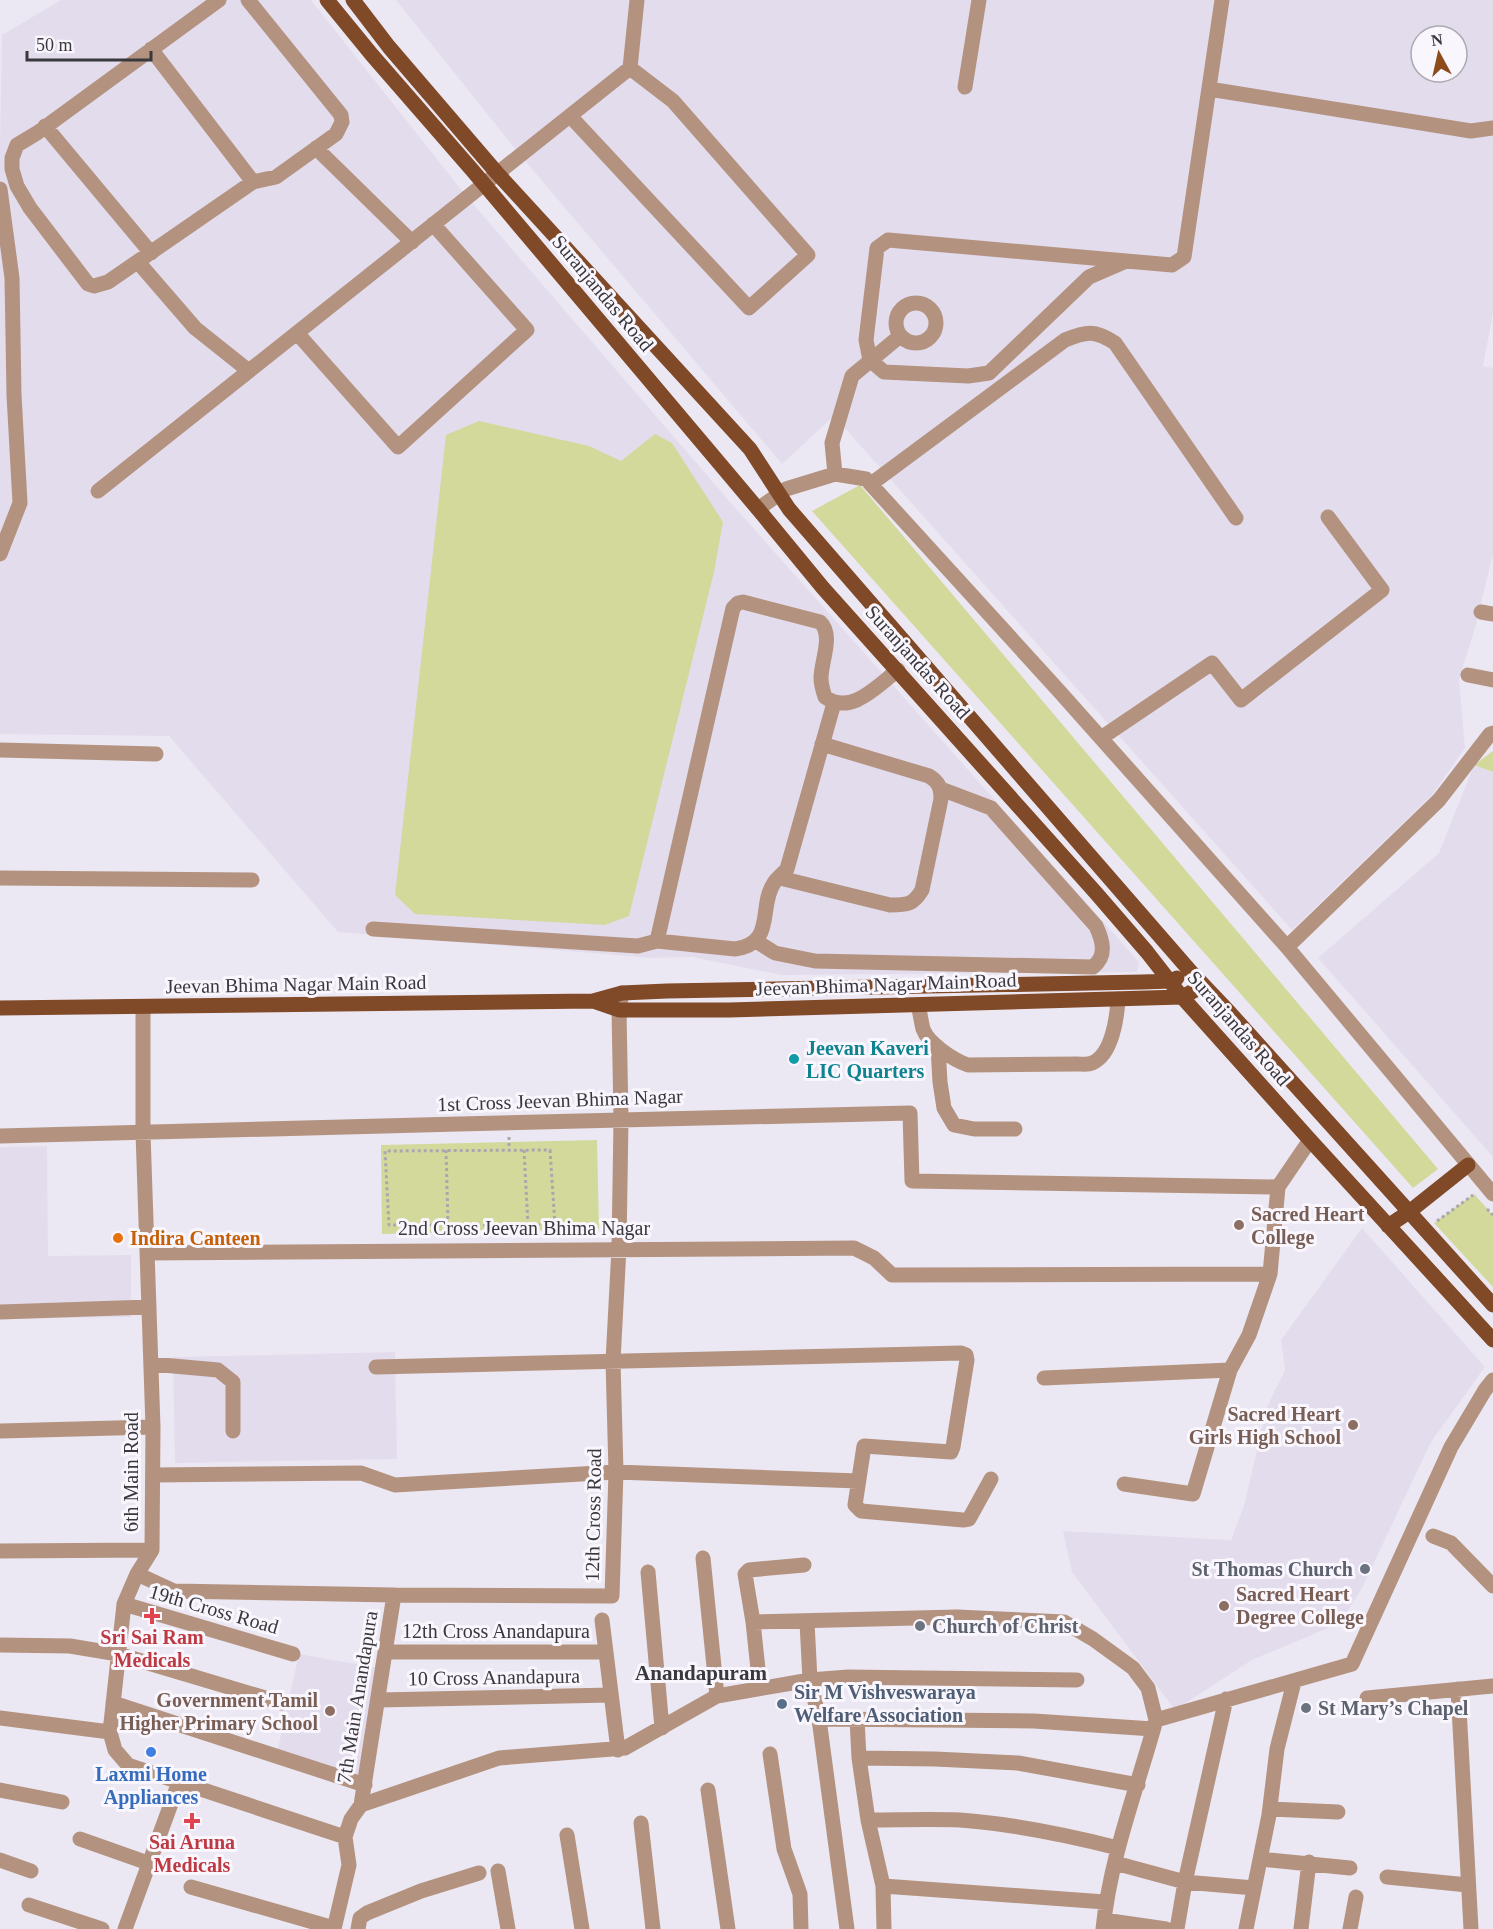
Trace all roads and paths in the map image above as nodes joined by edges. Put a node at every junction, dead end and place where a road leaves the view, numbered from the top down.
1 (219, 0) edge
2 (248, 0) edge
3 (327, 0) edge
4 (353, 0) edge
5 (637, 0) edge
6 (979, 0) edge
7 (1222, 0) edge
8 (151, 49) junction
9 (630, 68) junction
10 (965, 87) dead end
11 (1209, 89) junction
12 (571, 117) junction
13 (45, 126) junction
14 (1493, 128) edge
15 (316, 148) junction
16 (497, 173) junction
17 (253, 182) junction
18 (483, 184) junction
19 (0, 189) edge
20 (2, 217) edge
21 (433, 224) junction
22 (412, 242) junction
23 (144, 257) junction
24 (1126, 261) junction
25 (297, 333) junction
26 (900, 336) dead end
27 (870, 360) junction
28 (249, 371) junction
29 (835, 474) junction
30 (871, 484) junction
31 (98, 491) dead end
32 (779, 494) junction
33 (758, 509) junction
34 (1328, 517) dead end
35 (1236, 518) dead end
36 (0, 554) edge
37 (898, 670) junction
38 (1468, 675) dead end
39 (1493, 680) edge
40 (834, 703) junction
41 (1493, 733) edge
42 (1101, 738) junction
43 (822, 744) junction
44 (0, 750) edge
45 (156, 753) dead end
46 (941, 789) junction
47 (0, 878) edge
48 (780, 878) junction
49 (252, 880) dead end
50 (373, 928) dead end
51 (657, 941) junction
52 (756, 941) junction
53 (1287, 947) junction
54 (1191, 972) junction
55 (1171, 981) junction
56 (1203, 986) junction
57 (622, 993) junction
58 (1182, 997) junction
59 (1118, 999) junction
60 (593, 1001) junction
61 (918, 1005) junction
62 (142, 1007) junction
63 (0, 1008) edge
64 (620, 1010) junction
65 (938, 1047) junction
66 (621, 1119) junction
67 (1015, 1129) dead end
68 (143, 1133) junction
69 (0, 1136) edge
70 (1310, 1140) junction
71 (446, 1150) junction
72 (524, 1150) junction
73 (1468, 1165) junction
74 (1278, 1187) junction
75 (1487, 1201) edge
76 (1408, 1212) junction
77 (1493, 1215) edge
78 (1434, 1222) dead end
79 (448, 1225) junction
80 (528, 1225) junction
81 (1388, 1226) junction
82 (618, 1248) junction
83 (148, 1253) junction
84 (1270, 1274) junction
85 (1493, 1305) edge
86 (149, 1306) junction
87 (0, 1312) edge
88 (1493, 1340) edge
89 (613, 1361) junction
90 (151, 1364) junction
91 (376, 1367) dead end
92 (1230, 1370) junction
93 (1044, 1378) dead end
94 (1493, 1380) edge
95 (153, 1427) junction
96 (0, 1431) edge
97 (233, 1431) dead end
98 (616, 1472) junction
99 (153, 1475) junction
100 (991, 1479) dead end
101 (858, 1481) junction
102 (1124, 1484) dead end
103 (1433, 1536) dead end
104 (152, 1550) junction
105 (0, 1551) edge
106 (703, 1558) dead end
107 (804, 1565) dead end
108 (648, 1572) dead end
109 (137, 1574) junction
110 (1493, 1586) edge
111 (394, 1595) junction
112 (124, 1604) junction
113 (602, 1620) dead end
114 (753, 1622) junction
115 (807, 1622) junction
116 (0, 1645) edge
117 (387, 1652) junction
118 (606, 1652) junction
119 (118, 1654) junction
120 (293, 1654) dead end
121 (810, 1680) junction
122 (1077, 1680) dead end
123 (1293, 1682) junction
124 (1493, 1686) edge
125 (760, 1688) junction
126 (1458, 1689) junction
127 (611, 1695) junction
128 (717, 1696) junction
129 (1367, 1698) dead end
130 (1226, 1699) junction
131 (379, 1700) junction
132 (113, 1703) junction
133 (282, 1703) dead end
134 (0, 1718) edge
135 (819, 1719) junction
136 (857, 1719) junction
137 (1154, 1725) junction
138 (662, 1728) junction
139 (110, 1732) junction
140 (618, 1750) junction
141 (770, 1754) dead end
142 (859, 1758) junction
143 (179, 1782) junction
144 (364, 1785) junction
145 (1138, 1785) junction
146 (0, 1790) edge
147 (708, 1790) dead end
148 (62, 1802) dead end
149 (361, 1805) junction
150 (1270, 1809) junction
151 (1338, 1812) dead end
152 (868, 1820) junction
153 (641, 1823) dead end
154 (567, 1835) dead end
155 (345, 1838) junction
156 (80, 1839) dead end
157 (1116, 1856) junction
158 (1260, 1859) junction
159 (0, 1860) edge
160 (1309, 1862) junction
161 (148, 1863) junction
162 (1350, 1868) dead end
163 (31, 1870) dead end
164 (498, 1871) dead end
165 (479, 1873) dead end
166 (1387, 1877) dead end
167 (1185, 1882) junction
168 (1468, 1885) junction
169 (883, 1886) junction
170 (191, 1887) dead end
171 (1254, 1888) junction
172 (1356, 1897) dead end
173 (1106, 1902) junction
174 (29, 1905) dead end
175 (1103, 1925) edge
176 (334, 1928) edge
177 (102, 1929) edge
178 (125, 1929) edge
179 (358, 1929) edge
180 (508, 1929) edge
181 (582, 1929) edge
182 (653, 1929) edge
183 (728, 1929) edge
184 (801, 1929) edge
185 (847, 1929) edge
186 (884, 1929) edge
187 (1166, 1929) edge
188 (1178, 1929) edge
189 (1246, 1929) edge
190 (1301, 1929) edge
191 (1350, 1929) edge
192 (1471, 1929) edge

1 - 8 street
2 - 15 street
3 - 18 main road, Suranjandas Road
4 - 16 main road, Suranjandas Road
5 - 9 street
6 - 10 street
7 - 11 street
8 - 13 street
8 - 17 street
9 - 12 street
9 - 12 street
11 - 14 street
11 - 24 street
12 - 16 street
13 - 23 street
13 - 23 street
15 - 17 street
15 - 22 street
16 - 18 street
16 - 32 main road, Suranjandas Road
17 - 23 street
18 - 21 street
18 - 33 main road, Suranjandas Road
19 - 20 street
20 - 36 street
21 - 22 street
21 - 25 street
22 - 25 street
23 - 28 street
24 - 27 street
24 - 27 street
25 - 28 street
26 - 27 street
27 - 29 street
28 - 31 street
29 - 30 street
29 - 32 street
30 - 35 street
30 - 42 street
32 - 33 street
32 - 54 main road, Suranjandas Road
33 - 37 main road, Suranjandas Road
34 - 42 street
37 - 40 street
37 - 55 main road, Suranjandas Road
38 - 39 street
40 - 43 street
40 - 51 street
41 - 53 street
42 - 53 street
43 - 46 street
43 - 48 street
44 - 45 street
46 - 48 street
46 - 52 street
47 - 49 street
48 - 52 street
50 - 51 street
51 - 52 street
53 - 73 street
54 - 55 main road
54 - 56 main road, Suranjandas Road
55 - 57 main road, Jeevan Bhima Nagar Main Road
55 - 58 main road, Suranjandas Road
56 - 58 main road
56 - 76 main road, Suranjandas Road
57 - 60 main road, Jeevan Bhima Nagar Main Road
57 - 64 street, 12th Cross Road
58 - 59 main road, Jeevan Bhima Nagar Main Road
58 - 70 main road, Suranjandas Road
59 - 61 main road, Jeevan Bhima Nagar Main Road
59 - 65 street
60 - 62 main road, Jeevan Bhima Nagar Main Road
60 - 64 main road, Jeevan Bhima Nagar Main Road
61 - 64 main road, Jeevan Bhima Nagar Main Road
61 - 65 street
62 - 63 main road, Jeevan Bhima Nagar Main Road
62 - 68 street, 6th Main Road
64 - 66 street, 12th Cross Road
65 - 67 street
66 - 68 street, 1st Cross Jeevan Bhima Nagar
66 - 74 street, 1st Cross Jeevan Bhima Nagar
66 - 82 street, 12th Cross Road
68 - 69 street, 1st Cross Jeevan Bhima Nagar
68 - 83 street, 6th Main Road
70 - 74 street
70 - 81 main road, Suranjandas Road
71 - 72 path
71 - 79 path
71 - 79 path
72 - 80 path
72 - 80 path
73 - 75 street
73 - 76 main road
74 - 84 street
75 - 77 path
75 - 78 path
76 - 81 main road
76 - 85 main road, Suranjandas Road
79 - 80 path
81 - 88 main road, Suranjandas Road
82 - 83 street, 2nd Cross Jeevan Bhima Nagar
82 - 84 street, 2nd Cross Jeevan Bhima Nagar
82 - 89 street, 12th Cross Road
83 - 86 street, 6th Main Road
84 - 92 street
86 - 87 street
86 - 90 street, 6th Main Road
89 - 91 street
89 - 98 street, 12th Cross Road
89 - 101 street
90 - 95 street, 6th Main Road
90 - 97 street
92 - 93 street
92 - 102 street
94 - 123 street
95 - 96 street
95 - 99 street, 6th Main Road
98 - 99 street
98 - 101 street
98 - 111 street, 12th Cross Road
99 - 104 street, 6th Main Road
100 - 101 street
103 - 110 street
104 - 105 street
104 - 109 street, 6th Main Road
106 - 128 street
107 - 114 street
108 - 138 street
109 - 111 street, 12th Cross Road
109 - 112 street, 6th Main Road
111 - 117 street, 7th Main Anandapura
112 - 119 street, 6th Main Road
112 - 120 street, 19th Cross Road
113 - 118 street
114 - 115 street
114 - 125 street
115 - 121 street
115 - 137 street
116 - 119 street
117 - 118 street, 12th Cross Anandapura
117 - 131 street, 7th Main Anandapura
118 - 127 street
119 - 132 street, 6th Main Road
119 - 133 street
121 - 122 street
121 - 125 street
121 - 135 street
123 - 130 street
123 - 150 street
124 - 126 street
125 - 128 street
126 - 129 street
126 - 168 street
127 - 131 street, 10 Cross Anandapura
127 - 140 street
128 - 138 street
130 - 137 street
130 - 167 street
131 - 144 street, 7th Main Anandapura
132 - 139 street, 6th Main Road
132 - 144 street
134 - 139 street
135 - 136 street
135 - 185 street
136 - 137 street
136 - 142 street
137 - 145 street
138 - 140 street
139 - 143 street
140 - 149 street
141 - 184 street
142 - 145 street
142 - 152 street
143 - 155 street
143 - 161 street
144 - 149 street, 7th Main Anandapura
145 - 157 street
146 - 148 street
147 - 183 street
149 - 155 street, 7th Main Anandapura
150 - 151 street
150 - 158 street
152 - 157 street
152 - 169 street
153 - 182 street
154 - 181 street
155 - 176 street
156 - 161 street
157 - 167 street
157 - 173 street
158 - 160 street
158 - 171 street
159 - 163 street
160 - 162 street
160 - 190 street
161 - 178 street
164 - 180 street
165 - 179 street
166 - 168 street
167 - 171 street
167 - 188 street
168 - 192 street
169 - 173 street
169 - 186 street
170 - 176 street
171 - 189 street
172 - 191 street
173 - 175 street
174 - 177 street
175 - 187 street

